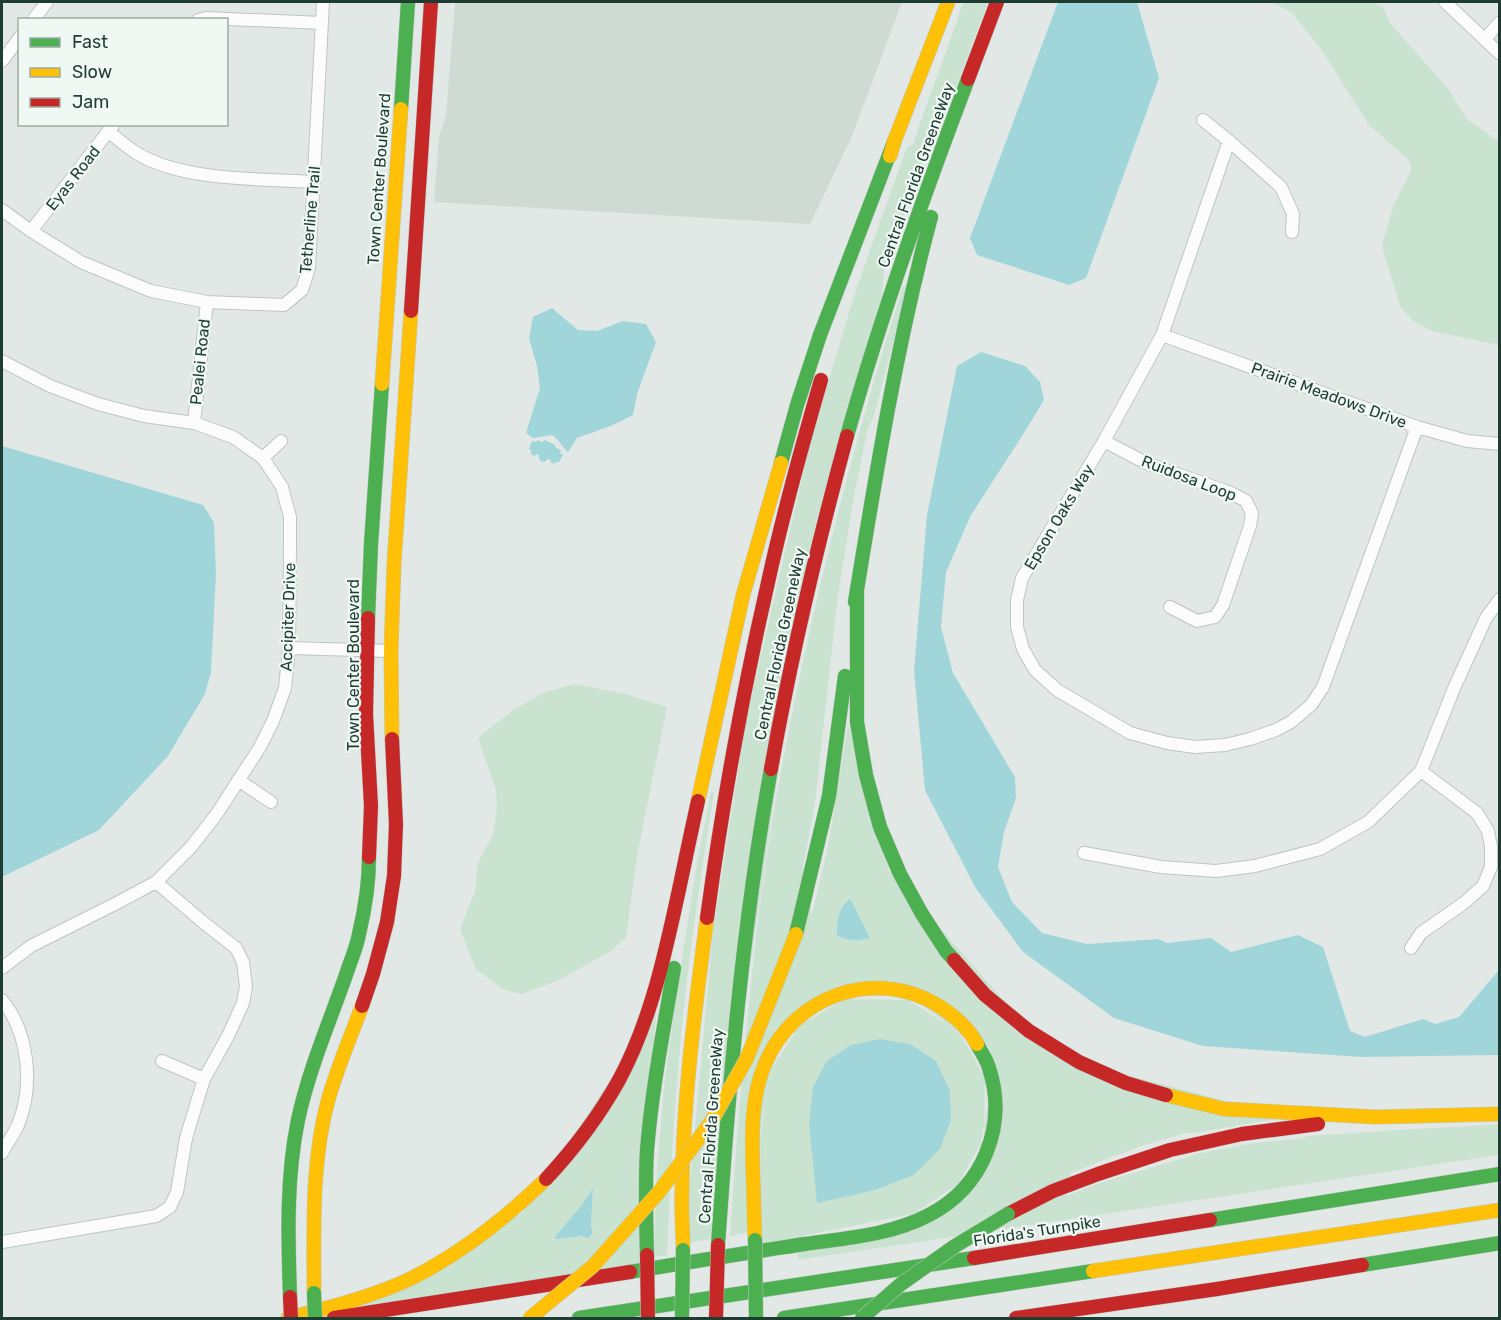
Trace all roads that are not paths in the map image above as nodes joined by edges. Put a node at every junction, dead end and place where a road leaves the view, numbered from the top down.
1 (47, 2) edge
2 (323, 2) edge
3 (408, 2) edge
4 (431, 2) edge
5 (948, 2) edge
6 (997, 2) edge
7 (1445, 2) edge
8 (35, 18) edge
9 (228, 19) edge
10 (322, 23) junction
11 (1499, 23) edge
12 (1485, 39) junction
13 (18, 40) edge
14 (1500, 54) edge
15 (2, 61) edge
16 (963, 93) junction
17 (1203, 120) dead end
18 (111, 128) edge
19 (1229, 141) junction
20 (894, 142) junction
21 (314, 182) junction
22 (2, 210) edge
23 (31, 231) junction
24 (1292, 232) dead end
25 (207, 302) junction
26 (838, 323) dead end
27 (1162, 335) junction
28 (2, 361) edge
29 (825, 367) dead end
30 (194, 423) junction
31 (1417, 427) junction
32 (281, 441) dead end
33 (1104, 441) junction
34 (1500, 444) edge
35 (263, 458) junction
36 (857, 588) junction
37 (1500, 599) edge
38 (1170, 607) dead end
39 (289, 648) junction
40 (367, 650) junction
41 (391, 651) junction
42 (716, 721) junction
43 (1421, 771) junction
44 (238, 780) junction
45 (271, 802) dead end
46 (1084, 853) dead end
47 (156, 882) junction
48 (1411, 948) dead end
49 (2, 968) edge
50 (2, 1000) edge
51 (162, 1061) dead end
52 (204, 1079) junction
53 (1500, 1114) edge
54 (1376, 1117) junction
55 (2, 1153) edge
56 (1500, 1174) edge
57 (1500, 1210) edge
58 (2, 1242) edge
59 (1500, 1243) edge
60 (1217, 1289) junction
61 (289, 1318) edge
62 (315, 1318) edge
63 (333, 1318) edge
64 (530, 1318) edge
65 (579, 1318) edge
66 (648, 1318) edge
67 (682, 1318) edge
68 (716, 1318) edge
69 (756, 1318) edge
70 (784, 1318) edge
71 (862, 1318) edge
72 (1016, 1318) edge
73 (1096, 1318) edge

1 - 8 street
2 - 10 street, Tetherline Trail
3 - 40 main road, Town Center Boulevard
4 - 41 main road
5 - 20 main road, Central Florida GreeneWay
6 - 16 main road, Central Florida GreeneWay
7 - 12 street
9 - 10 street
10 - 21 street, Tetherline Trail
11 - 12 street
12 - 14 street
13 - 15 street
16 - 36 main road
16 - 68 main road, Central Florida GreeneWay, bridge
17 - 19 street
18 - 21 street
18 - 23 street, Eyas Road
19 - 24 street
19 - 27 street, Epson Oaks Way
20 - 26 main road, Central Florida GreeneWay
20 - 42 main road
21 - 25 street, Tetherline Trail
22 - 23 street, Tetherline Trail
23 - 25 street, Tetherline Trail
25 - 30 street, Pealei Road
27 - 31 street, Prairie Meadows Drive
27 - 33 street, Epson Oaks Way
28 - 30 street, Accipiter Drive
29 - 67 main road, Central Florida GreeneWay, bridge
30 - 35 street, Accipiter Drive
31 - 33 street, Epson Oaks Way
31 - 34 street, Prairie Meadows Drive
32 - 35 street
33 - 38 street, Ruidosa Loop
35 - 39 street, Accipiter Drive
36 - 54 main road
36 - 64 main road, bridge
37 - 43 street
39 - 40 street
39 - 44 street, Accipiter Drive
40 - 41 street
40 - 61 main road, Town Center Boulevard, bridge
41 - 62 main road, bridge
42 - 61 main road
42 - 66 main road, bridge
43 - 46 street
43 - 48 street
44 - 45 street
44 - 47 street, Accipiter Drive
47 - 49 street, Accipiter Drive
47 - 52 street
50 - 55 street
51 - 52 street
52 - 58 street
53 - 54 main road
54 - 71 main road, bridge
56 - 65 main road, Florida's Turnpike
57 - 70 main road
59 - 60 main road
60 - 72 main road
60 - 73 main road
63 - 69 main road, bridge

